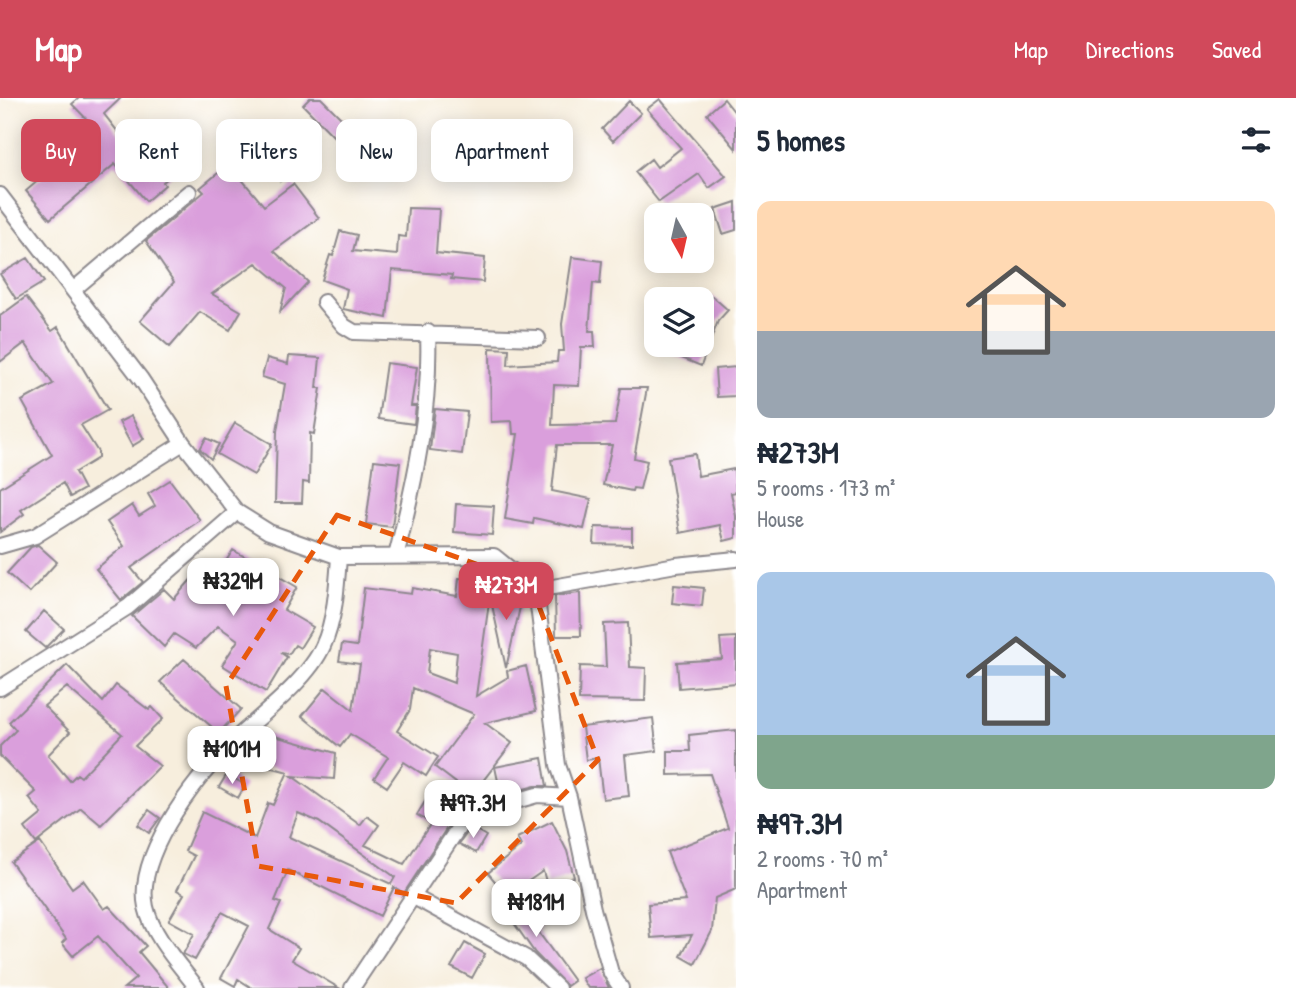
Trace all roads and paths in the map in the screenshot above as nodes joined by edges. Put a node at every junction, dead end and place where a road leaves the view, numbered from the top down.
1 (189, 192) dead end
2 (0, 195) edge
3 (73, 290) junction
4 (324, 302) dead end
5 (428, 332) junction
6 (537, 338) dead end
7 (183, 443) junction
8 (237, 512) junction
9 (0, 546) edge
10 (396, 556) junction
11 (340, 557) junction
12 (736, 559) edge
13 (536, 590) junction
14 (0, 688) edge
15 (569, 797) junction
16 (414, 897) junction
17 (197, 988) edge
18 (352, 988) edge
19 (558, 988) edge
20 (621, 988) edge

1 - 3 street
2 - 3 street
3 - 7 street
4 - 5 street
5 - 6 street
5 - 10 street
7 - 8 street
7 - 9 street
8 - 11 street
8 - 14 street
10 - 11 street
10 - 13 street
11 - 17 street
12 - 13 street
13 - 15 street
15 - 16 street
15 - 20 street
16 - 18 street
16 - 19 street

